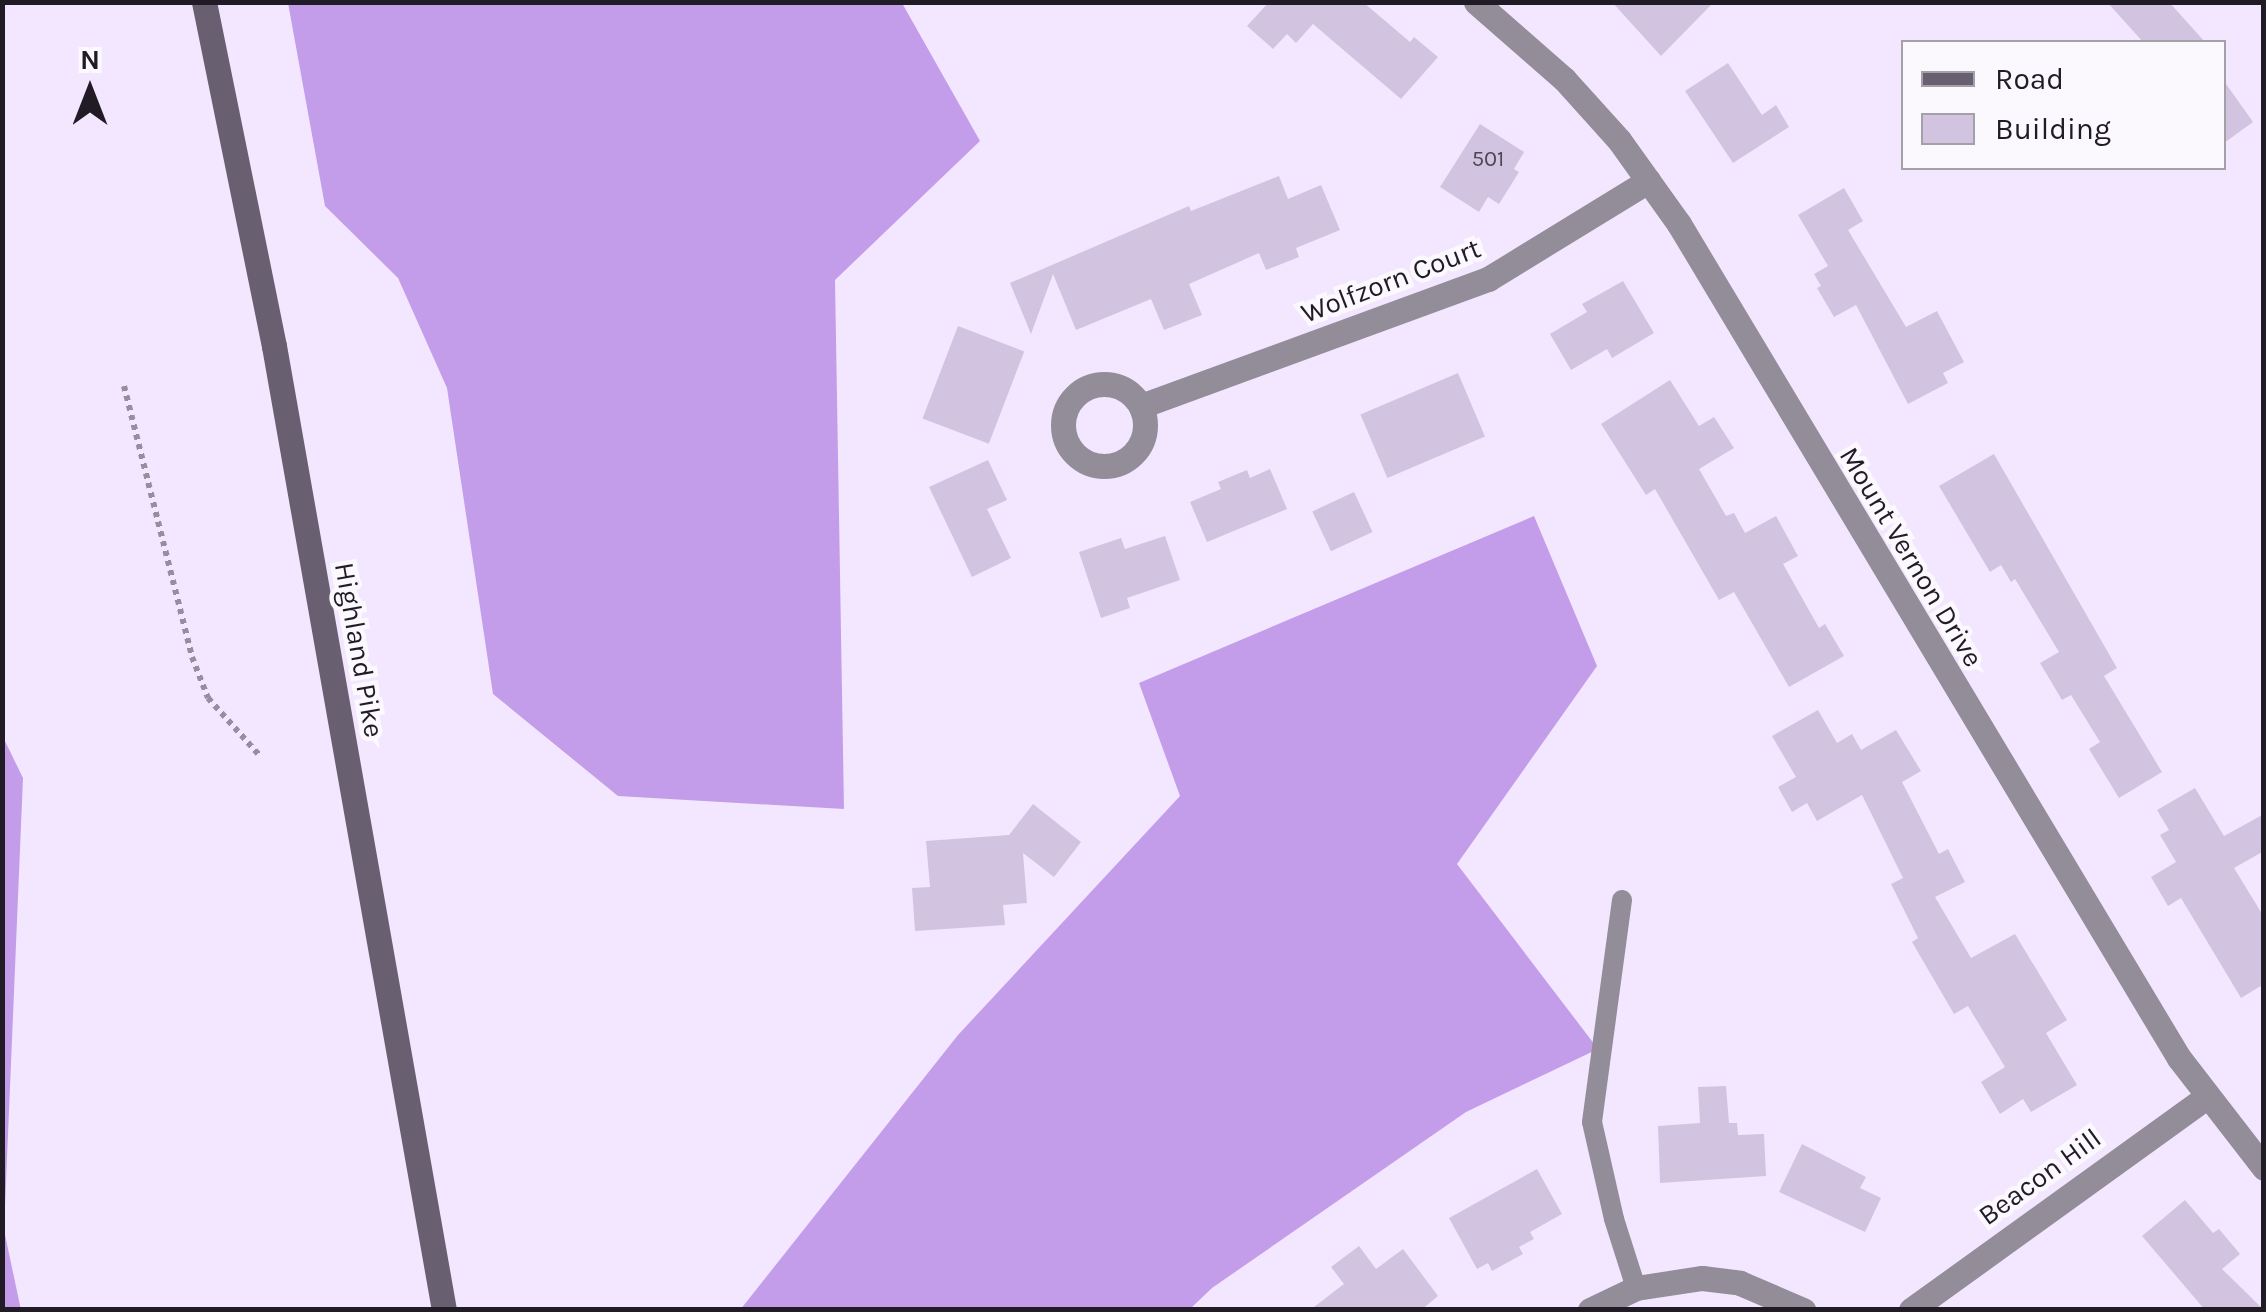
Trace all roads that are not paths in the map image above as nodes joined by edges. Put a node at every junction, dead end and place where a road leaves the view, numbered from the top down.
1 (204, 2) edge
2 (1476, 2) edge
3 (1648, 181) junction
4 (1141, 406) dead end
5 (1622, 900) dead end
6 (2206, 1097) junction
7 (2264, 1168) edge
8 (1636, 1288) junction
9 (444, 1310) edge
10 (1590, 1310) edge
11 (1804, 1310) edge
12 (1911, 1310) edge

1 - 9 main road, Highland Pike
2 - 3 street, Mount Vernon Drive
3 - 4 street, Wolfzorn Court
3 - 6 street, Mount Vernon Drive
5 - 8 lane
6 - 7 street, Mount Vernon Drive
6 - 12 street, Beacon Hill
8 - 10 street
8 - 11 street

